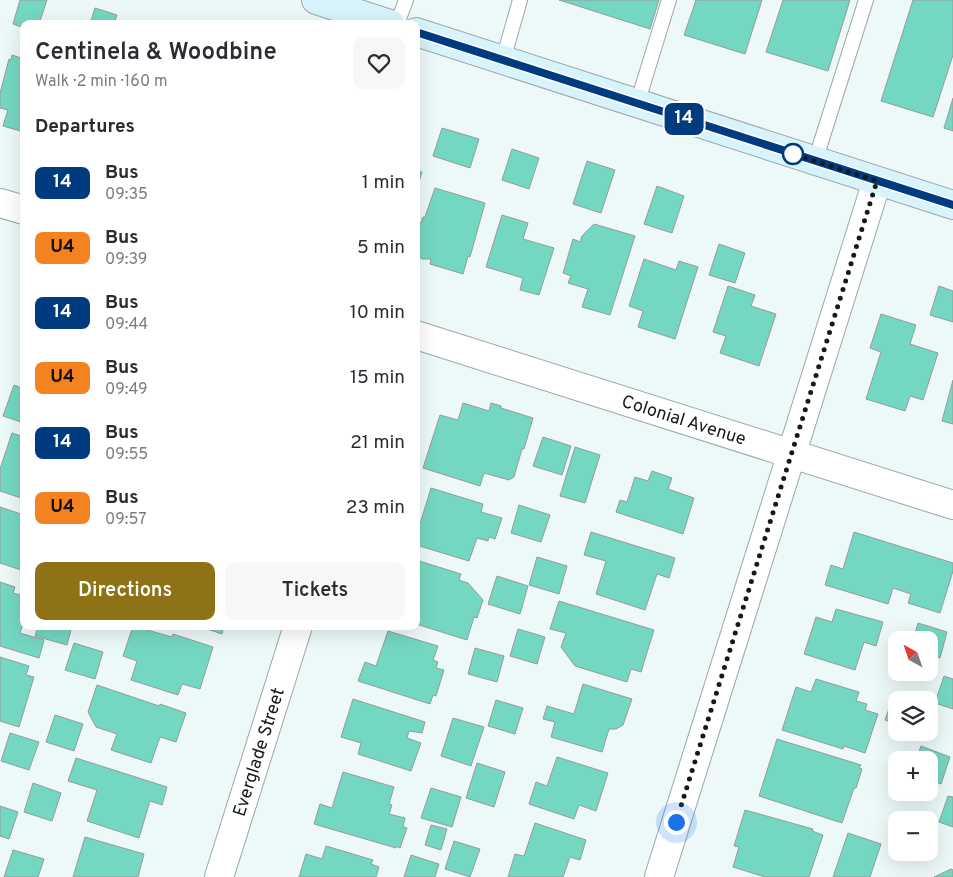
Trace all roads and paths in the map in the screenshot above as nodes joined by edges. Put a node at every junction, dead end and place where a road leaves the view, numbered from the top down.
1 (316, 0) edge
2 (406, 0) edge
3 (520, 0) edge
4 (669, 0) edge
5 (866, 0) edge
6 (378, 20) edge
7 (398, 20) edge
8 (420, 33) edge
9 (503, 60) junction
10 (637, 104) junction
11 (815, 161) junction
12 (877, 181) junction
13 (0, 202) edge
14 (953, 205) edge
15 (20, 209) edge
16 (420, 336) edge
17 (792, 453) junction
18 (953, 504) edge
19 (297, 630) edge
20 (219, 877) edge
21 (659, 877) edge

1 - 6 main road
2 - 7 lane
3 - 9 lane
4 - 10 lane
5 - 11 lane
8 - 9 main road
9 - 10 main road
10 - 11 main road
11 - 12 main road
12 - 14 main road
12 - 17 street
13 - 15 street
16 - 17 street, Colonial Avenue
17 - 18 street, Colonial Avenue
17 - 21 street
19 - 20 street, Everglade Street

